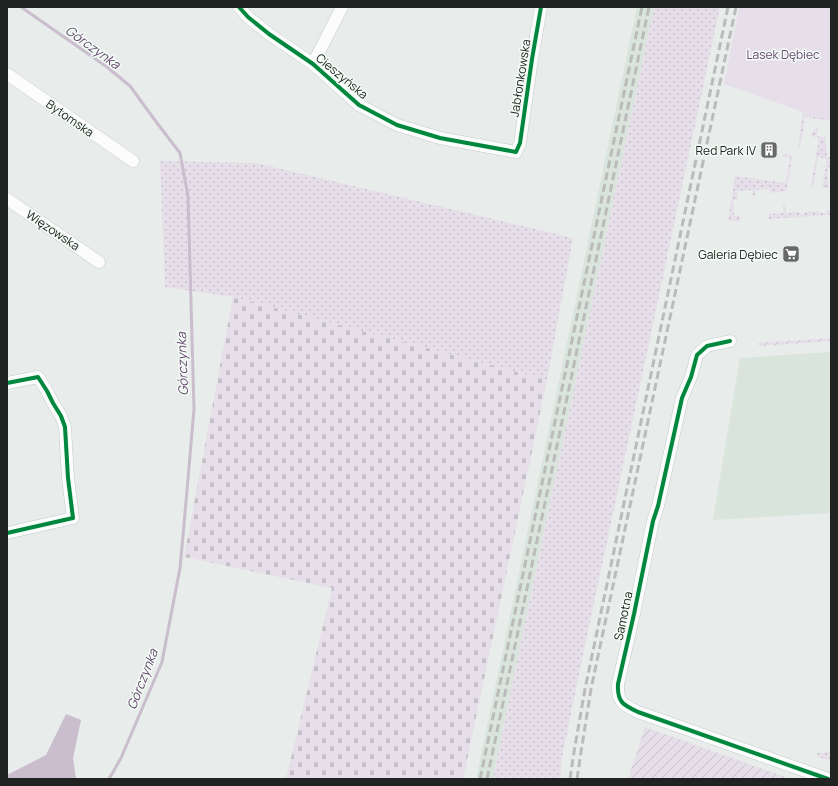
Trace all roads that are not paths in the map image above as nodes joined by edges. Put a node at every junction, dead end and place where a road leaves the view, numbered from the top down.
1 (239, 7) edge
2 (342, 7) edge
3 (541, 7) edge
4 (313, 64) junction
5 (7, 74) edge
6 (516, 152) joint
7 (133, 161) dead end
8 (7, 199) edge
9 (99, 262) dead end
10 (730, 341) dead end
11 (7, 383) edge
12 (7, 533) edge
13 (828, 779) edge

1 - 4 street, Cieszyńska
2 - 4 street
3 - 6 street, Jabłonkowska
4 - 6 street, Cieszyńska
5 - 7 street, Bytomska
8 - 9 street, Więzowska
10 - 13 street, Samotna
11 - 12 street

